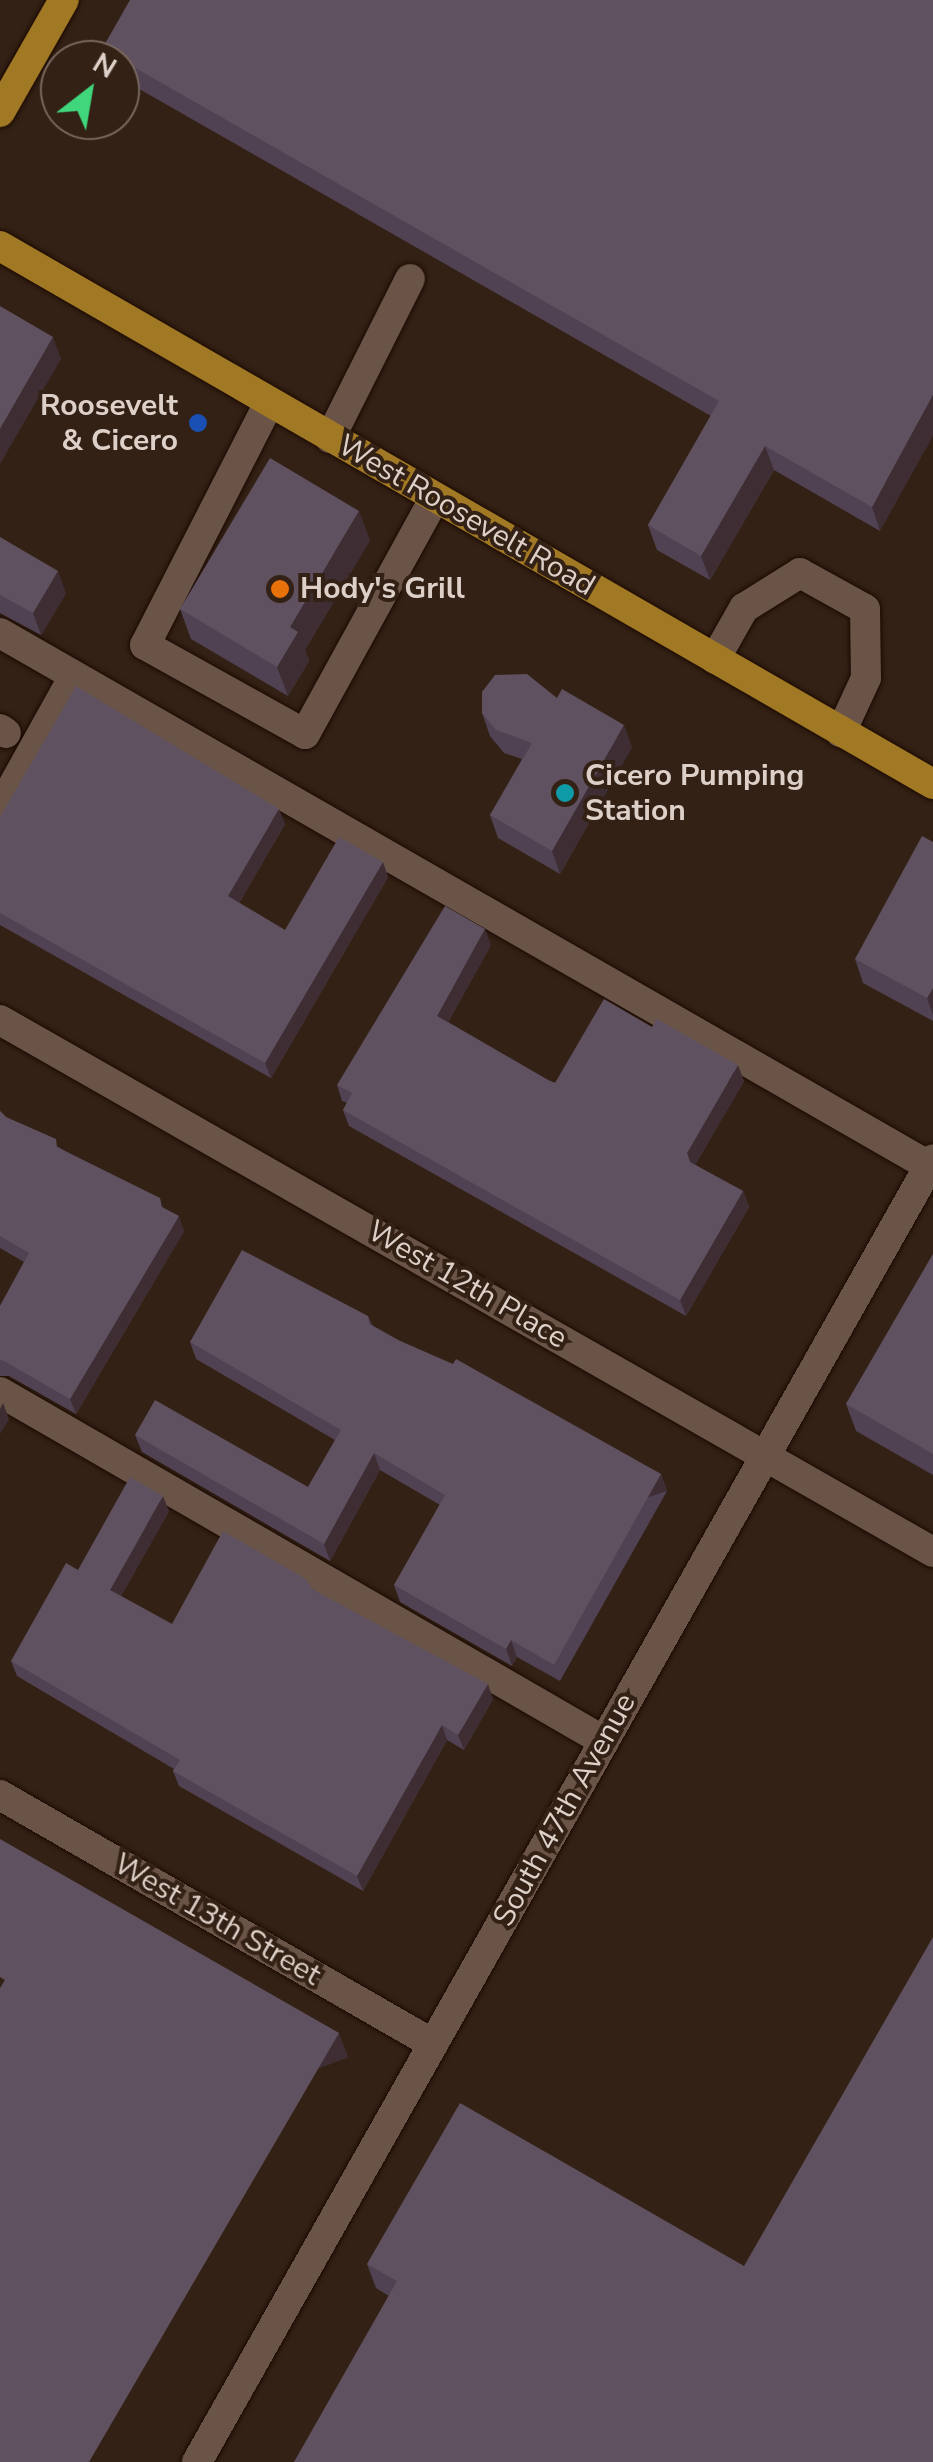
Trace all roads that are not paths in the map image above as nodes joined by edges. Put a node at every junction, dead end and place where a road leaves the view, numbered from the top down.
1 (64, 0) edge
2 (0, 112) edge
3 (0, 246) edge
4 (410, 279) dead end
5 (269, 403) junction
6 (330, 438) junction
7 (435, 498) junction
8 (0, 633) edge
9 (715, 659) junction
10 (74, 676) junction
11 (841, 732) junction
12 (930, 776) edge
13 (0, 808) edge
14 (0, 1020) edge
15 (928, 1178) edge
16 (0, 1392) edge
17 (766, 1455) junction
18 (933, 1552) edge
19 (604, 1741) junction
20 (0, 1795) edge
21 (433, 2044) junction
22 (197, 2462) edge

1 - 2 main road
3 - 5 main road, West Roosevelt Road
4 - 6 street
5 - 6 main road, West Roosevelt Road
5 - 7 street
6 - 7 main road, West Roosevelt Road
7 - 9 main road, West Roosevelt Road
8 - 10 street
9 - 11 main road, West Roosevelt Road
9 - 11 street
10 - 13 street
10 - 15 street
11 - 12 main road, West Roosevelt Road
14 - 17 street, West 12th Place
15 - 17 street, South 47th Avenue
16 - 19 street
17 - 18 street, West 12th Place
17 - 19 street, South 47th Avenue
19 - 21 street, South 47th Avenue
20 - 21 street, West 13th Street
21 - 22 street, South 47th Avenue

